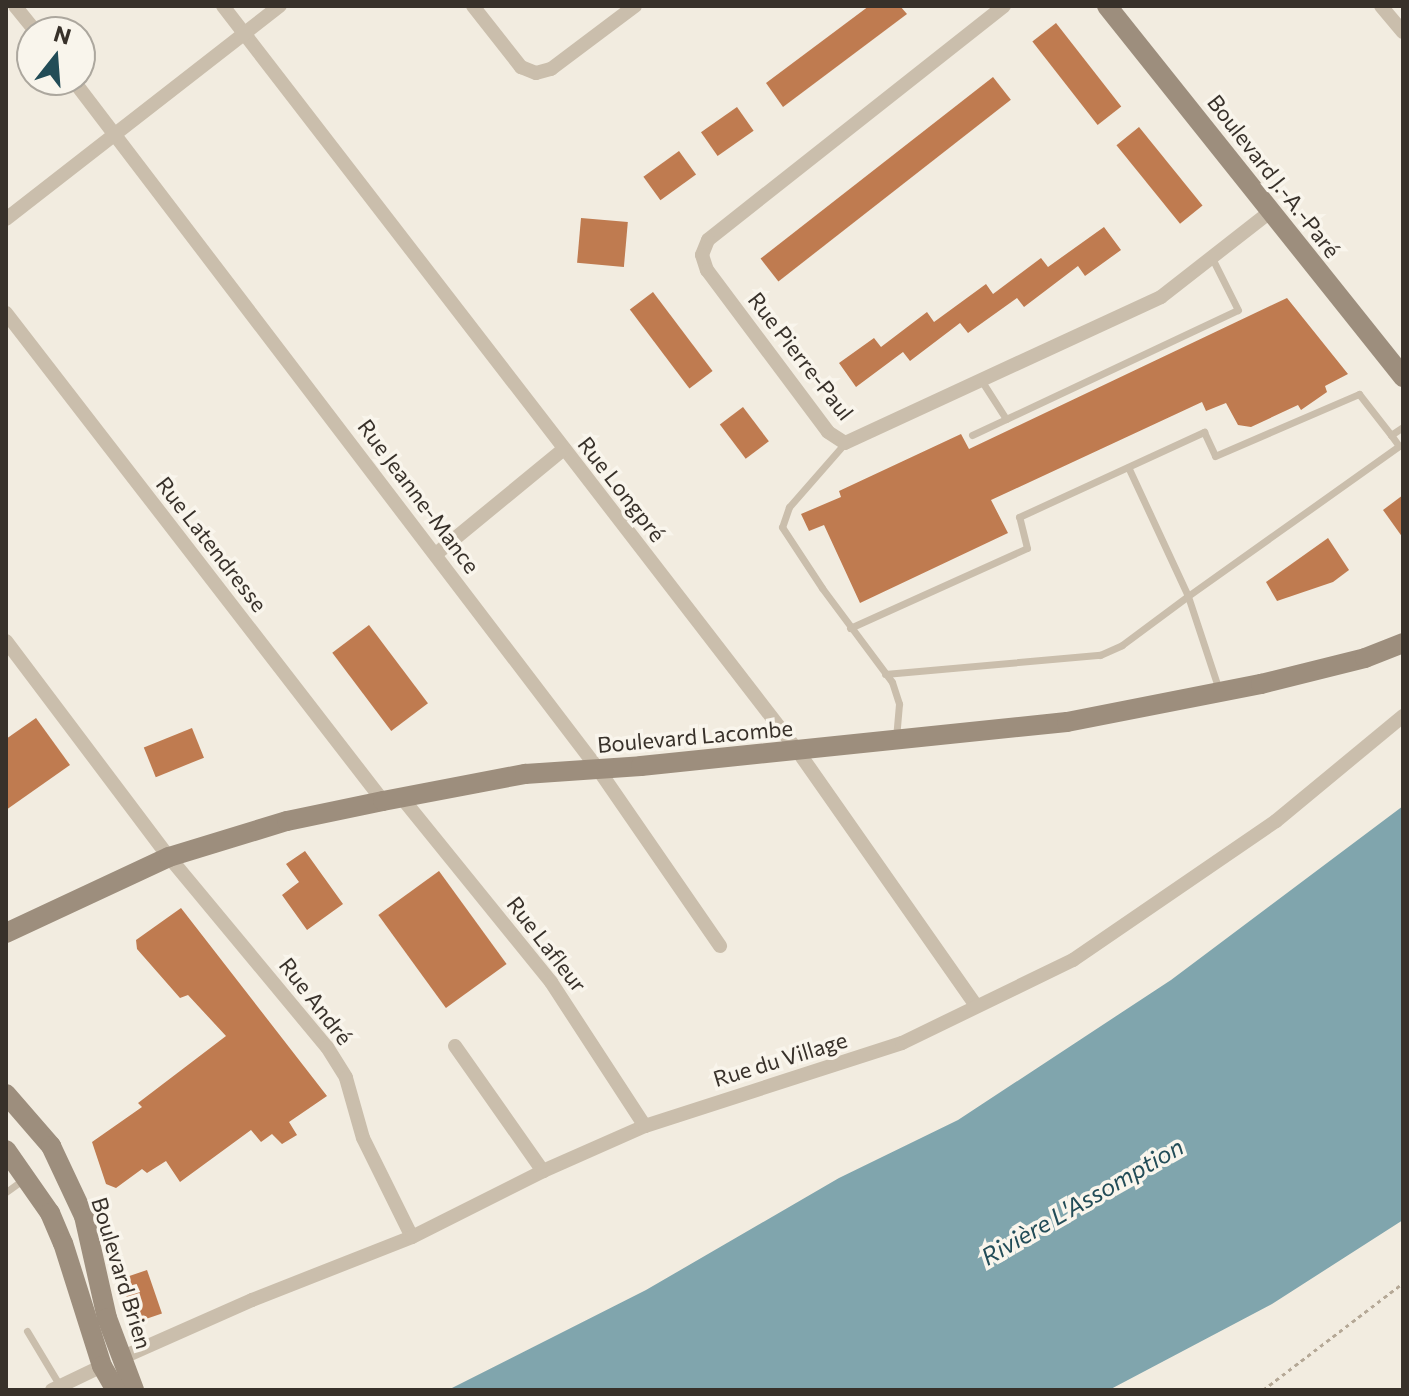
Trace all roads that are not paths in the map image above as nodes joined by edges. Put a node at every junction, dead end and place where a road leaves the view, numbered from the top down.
1 (223, 6) edge
2 (280, 6) edge
3 (473, 6) edge
4 (635, 6) edge
5 (1004, 6) edge
6 (1107, 6) edge
7 (1381, 6) edge
8 (1403, 32) edge
9 (245, 35) junction
10 (86, 96) edge
11 (116, 134) junction
12 (1271, 211) junction
13 (6, 219) edge
14 (1212, 258) junction
15 (6, 313) edge
16 (1403, 377) edge
17 (981, 380) junction
18 (1006, 419) junction
19 (1403, 427) edge
20 (972, 435) dead end
21 (1391, 435) junction
22 (845, 443) junction
23 (564, 449) junction
24 (1128, 467) junction
25 (436, 554) junction
26 (1188, 596) junction
27 (850, 628) junction
28 (6, 641) edge
29 (1403, 643) edge
30 (885, 674) junction
31 (1219, 693) junction
32 (1403, 716) edge
33 (896, 741) junction
34 (797, 750) junction
35 (598, 769) junction
36 (392, 799) junction
37 (169, 857) junction
38 (6, 933) edge
39 (720, 946) dead end
40 (976, 1006) junction
41 (455, 1046) dead end
42 (6, 1094) edge
43 (645, 1126) junction
44 (6, 1150) edge
45 (543, 1171) junction
46 (27, 1177) junction
47 (6, 1192) edge
48 (412, 1237) junction
49 (27, 1331) dead end
50 (121, 1358) junction
51 (102, 1366) junction
52 (56, 1388) edge
53 (116, 1390) edge
54 (134, 1390) edge

1 - 9 street, Rue Longpré
2 - 9 street
3 - 4 street
5 - 22 street, Rue Pierre-Paul
6 - 12 main road, Boulevard J.-A.-Paré
7 - 8 street
9 - 11 street
9 - 23 street, Rue Longpré
10 - 11 street, Rue Jeanne-Mance
11 - 13 street
11 - 25 street, Rue Jeanne-Mance
12 - 14 street, Rue Pierre-Paul
12 - 16 main road, Boulevard J.-A.-Paré
14 - 17 street, Rue Pierre-Paul
14 - 18 lane
15 - 36 street, Rue Latendresse
17 - 18 lane
17 - 22 street, Rue Pierre-Paul
18 - 20 lane
19 - 21 lane
21 - 24 lane
21 - 26 lane
22 - 27 lane
23 - 25 street
23 - 34 street, Rue Longpré
24 - 26 lane
24 - 27 lane
25 - 35 street, Rue Jeanne-Mance
26 - 30 lane
26 - 31 lane
27 - 30 lane
28 - 37 street, Rue André
29 - 31 main road, Boulevard Lacombe
30 - 33 lane
31 - 33 main road, Boulevard Lacombe
32 - 40 street, Rue du Village
33 - 34 main road, Boulevard Lacombe
34 - 35 main road, Boulevard Lacombe
34 - 40 street, Rue Longpré
35 - 36 main road, Boulevard Lacombe
35 - 39 street, Rue Jeanne-Mance
36 - 37 main road, Boulevard Lacombe
36 - 43 street, Rue Lafleur
37 - 38 main road, Boulevard Lacombe
37 - 48 street, Rue André
40 - 43 street, Rue du Village
41 - 45 street
42 - 50 main road, Boulevard Brien
43 - 45 street, Rue du Village
44 - 46 main road
45 - 48 street, Rue du Village
46 - 47 lane
46 - 51 main road
48 - 50 street, Rue du Village
49 - 52 lane
50 - 54 main road, Boulevard Brien
51 - 52 street
51 - 53 main road

